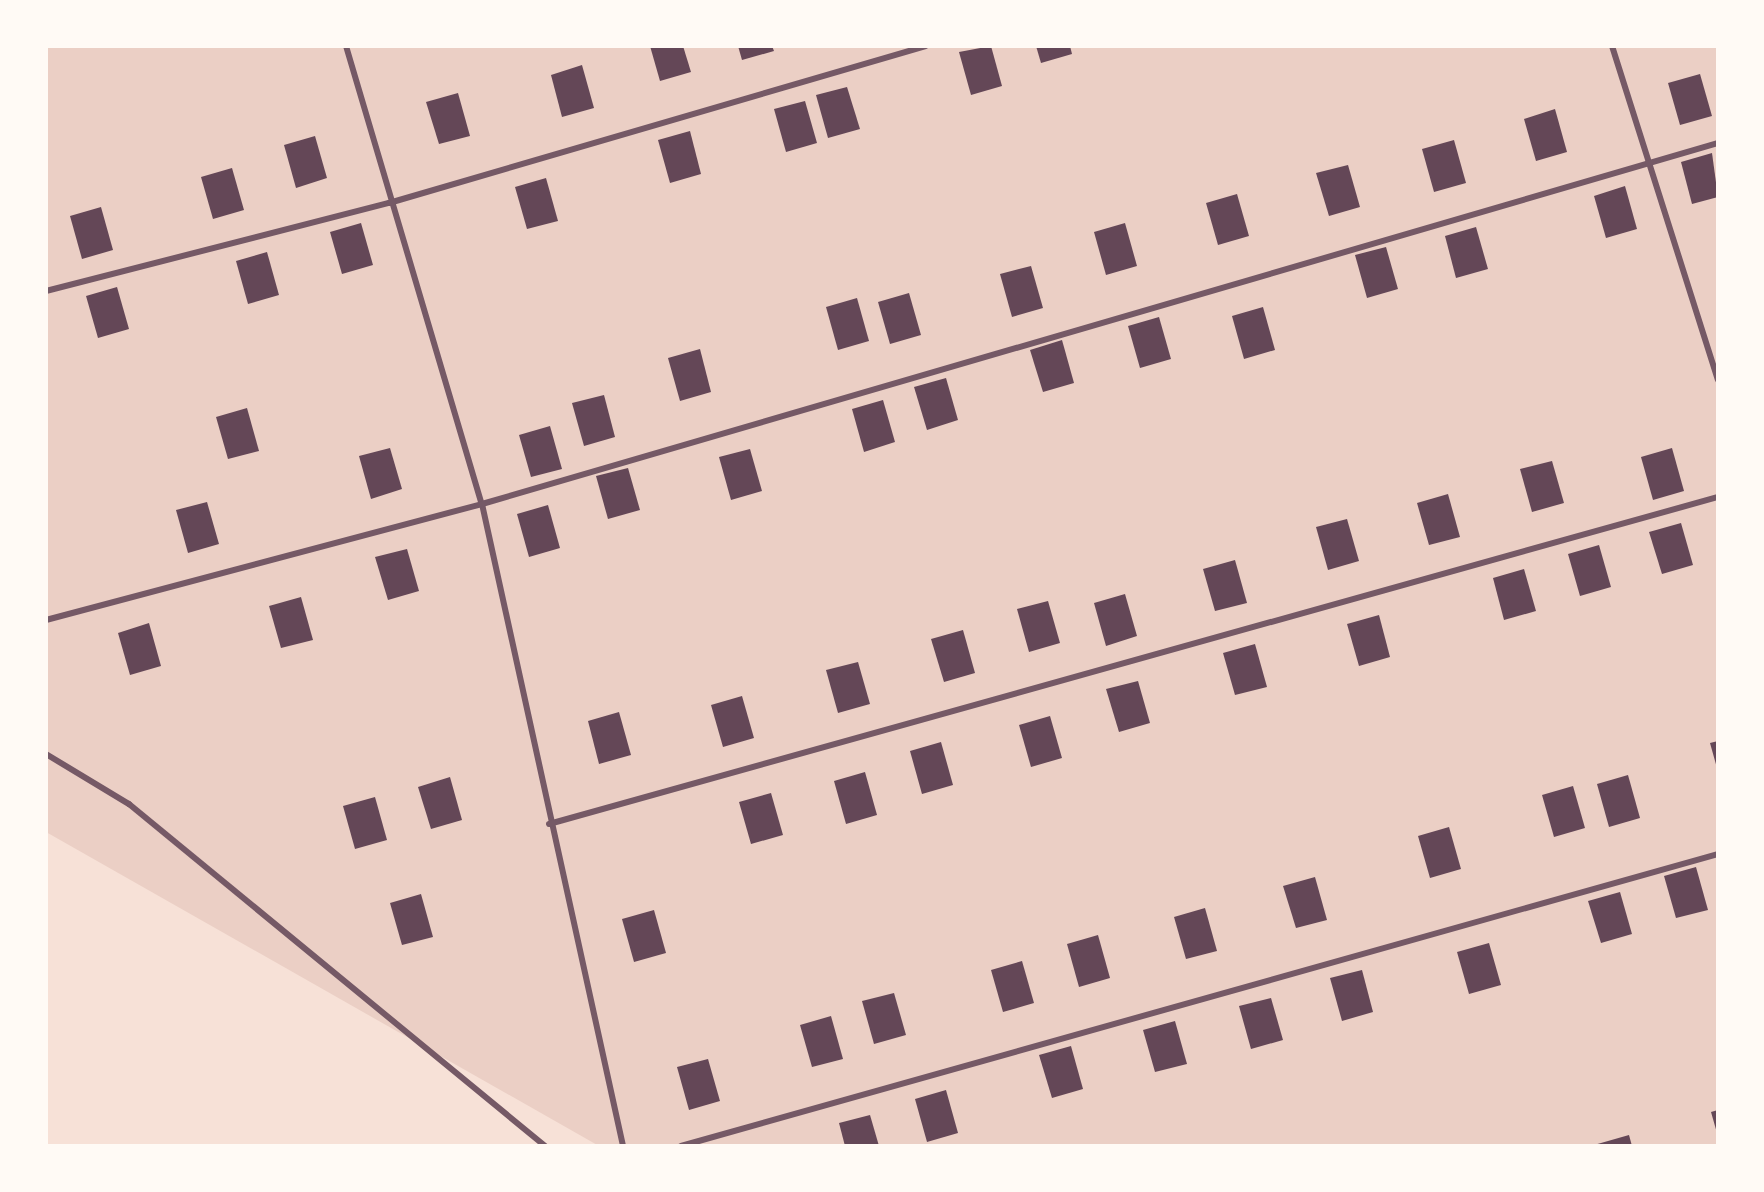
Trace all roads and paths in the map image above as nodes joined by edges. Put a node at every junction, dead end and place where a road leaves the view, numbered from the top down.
1 (346, 46) edge
2 (926, 46) edge
3 (1612, 46) edge
4 (1718, 143) edge
5 (1650, 164) junction
6 (389, 203) junction
7 (46, 291) edge
8 (1718, 380) edge
9 (1718, 497) edge
10 (482, 504) junction
11 (46, 620) edge
12 (46, 754) edge
13 (549, 824) junction
14 (1718, 854) edge
15 (545, 1146) edge
16 (623, 1146) edge
17 (681, 1146) edge

1 - 6 lane
2 - 6 lane
3 - 5 lane
4 - 5 lane
5 - 8 lane
5 - 10 lane
6 - 7 lane
6 - 10 lane
9 - 13 lane
10 - 11 lane
10 - 13 lane
12 - 15 lane
13 - 16 lane
14 - 17 lane

